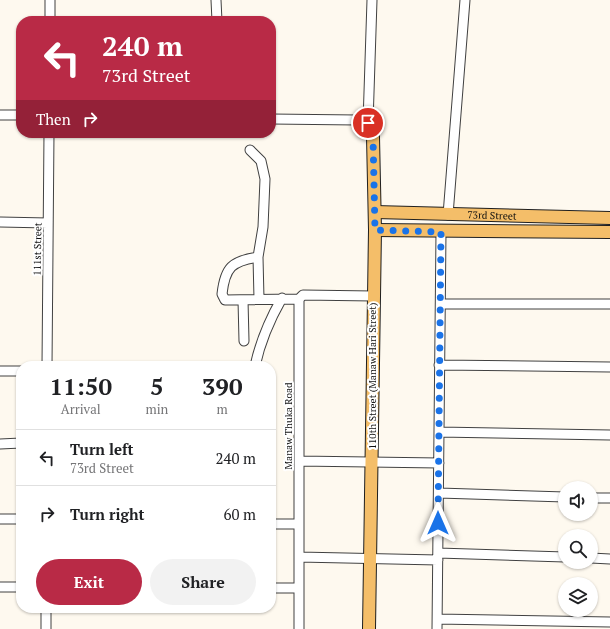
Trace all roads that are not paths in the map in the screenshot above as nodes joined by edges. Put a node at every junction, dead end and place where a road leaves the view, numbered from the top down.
1 (50, 0) edge
2 (216, 0) edge
3 (372, 0) edge
4 (465, 0) edge
5 (50, 16) edge
6 (217, 16) edge
7 (0, 115) edge
8 (16, 115) edge
9 (276, 119) edge
10 (368, 123) junction
11 (49, 138) edge
12 (250, 150) dead end
13 (375, 212) junction
14 (448, 215) junction
15 (610, 218) edge
16 (0, 222) edge
17 (48, 223) junction
18 (375, 230) junction
19 (441, 232) junction
20 (610, 232) edge
21 (258, 257) junction
22 (373, 296) junction
23 (282, 298) junction
24 (259, 299) junction
25 (299, 299) junction
26 (243, 300) junction
27 (440, 304) junction
28 (610, 304) edge
29 (244, 341) dead end
30 (47, 361) edge
31 (256, 361) edge
32 (440, 365) junction
33 (610, 367) edge
34 (0, 371) edge
35 (16, 371) edge
36 (439, 432) junction
37 (610, 436) edge
38 (0, 444) edge
39 (16, 444) edge
40 (299, 461) junction
41 (372, 462) junction
42 (439, 463) junction
43 (439, 493) junction
44 (558, 497) edge
45 (598, 498) edge
46 (610, 498) edge
47 (0, 519) edge
48 (16, 519) edge
49 (276, 524) edge
50 (299, 524) junction
51 (438, 556) junction
52 (299, 557) junction
53 (558, 557) edge
54 (598, 558) edge
55 (610, 558) edge
56 (370, 559) junction
57 (0, 587) edge
58 (16, 587) edge
59 (276, 588) edge
60 (299, 588) junction
61 (46, 613) edge
62 (437, 619) junction
63 (610, 622) edge
64 (46, 629) edge
65 (299, 629) edge
66 (369, 629) edge
67 (437, 629) edge

1 - 5 street
2 - 6 street
3 - 10 street
4 - 14 street
7 - 8 street
9 - 10 street
10 - 13 main road, 110th Street (Manaw Hari Street)
11 - 17 street, 111st Street
12 - 21 street
13 - 14 main road, 73rd Street
13 - 18 main road, 110th Street (Manaw Hari Street)
14 - 15 main road, 73rd Street
16 - 17 street
17 - 30 street, 111st Street
18 - 19 main road, 73rd Street
18 - 22 main road, 110th Street (Manaw Hari Street)
19 - 20 main road, 73rd Street
19 - 27 street
21 - 24 street
21 - 26 street
22 - 25 street
22 - 41 main road, 110th Street (Manaw Hari Street)
23 - 24 street
23 - 25 street
23 - 31 street
24 - 26 street
25 - 40 street, Manaw Thuka Road
26 - 29 street
27 - 28 street
27 - 32 street
32 - 33 street
32 - 36 street
34 - 35 street
36 - 37 street
36 - 42 street
38 - 39 street
40 - 41 street
40 - 50 street, Manaw Thuka Road
41 - 42 street
41 - 56 main road, 110th Street (Manaw Hari Street)
42 - 43 street
43 - 44 street
43 - 51 street
45 - 46 street
47 - 48 street
49 - 50 street
50 - 52 street, Manaw Thuka Road
51 - 53 street
51 - 56 street
51 - 62 street
52 - 56 street
52 - 60 street, Manaw Thuka Road
54 - 55 street
56 - 66 main road, 110th Street (Manaw Hari Street)
57 - 58 street
59 - 60 street
60 - 65 street, Manaw Thuka Road
61 - 64 street
62 - 63 street
62 - 67 street

